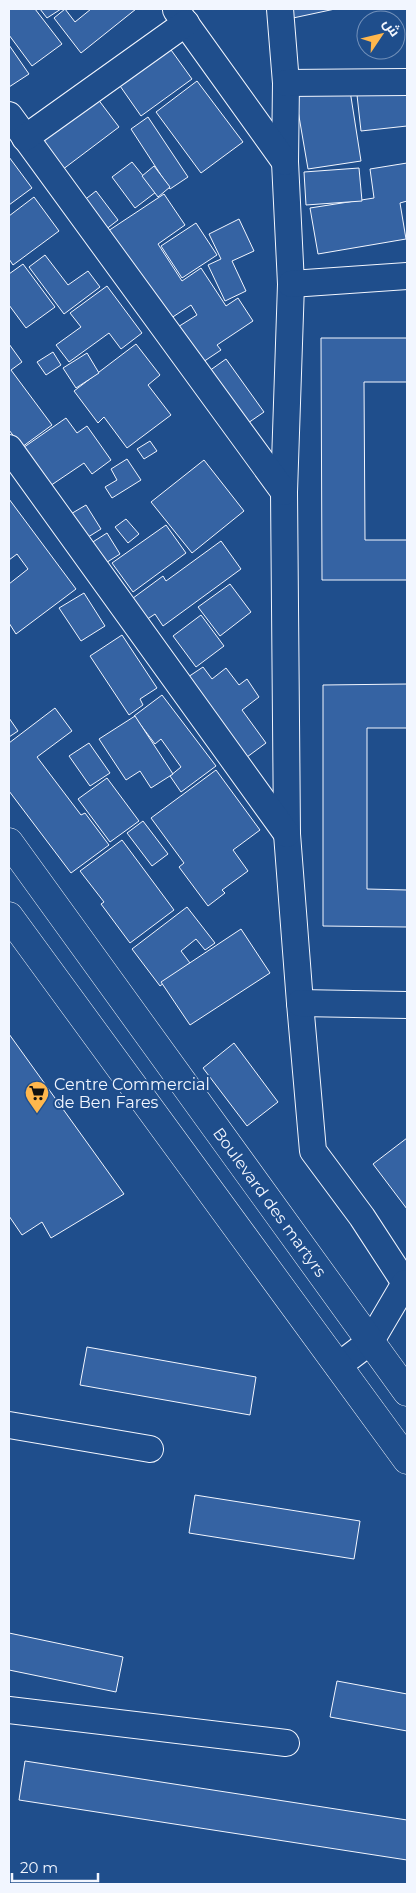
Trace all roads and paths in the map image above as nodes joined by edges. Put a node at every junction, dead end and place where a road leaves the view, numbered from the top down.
1 (280, 9) edge
2 (181, 16) edge
3 (407, 82) edge
4 (286, 83) junction
5 (9, 115) edge
6 (26, 138) junction
7 (285, 162) junction
8 (407, 276) edge
9 (291, 284) junction
10 (9, 448) edge
11 (284, 492) junction
12 (288, 834) junction
13 (9, 842) edge
14 (9, 916) edge
15 (300, 1003) junction
16 (407, 1004) edge
17 (406, 1283) edge
18 (371, 1341) junction
19 (338, 1366) junction
20 (407, 1392) edge
21 (9, 1425) edge
22 (150, 1449) dead end
23 (407, 1460) edge
24 (9, 1710) edge
25 (286, 1743) dead end

1 - 4 street
2 - 6 street
2 - 7 street
3 - 4 street
4 - 7 street
5 - 6 street
6 - 11 street
7 - 9 street
8 - 9 street
9 - 11 street
10 - 12 street
11 - 12 street
12 - 15 street
13 - 18 highway, Boulevard des martyrs
14 - 19 highway
15 - 16 street
15 - 17 street
17 - 18 street
18 - 19 street
18 - 20 highway, Boulevard des martyrs
19 - 23 highway
21 - 22 street
24 - 25 street

